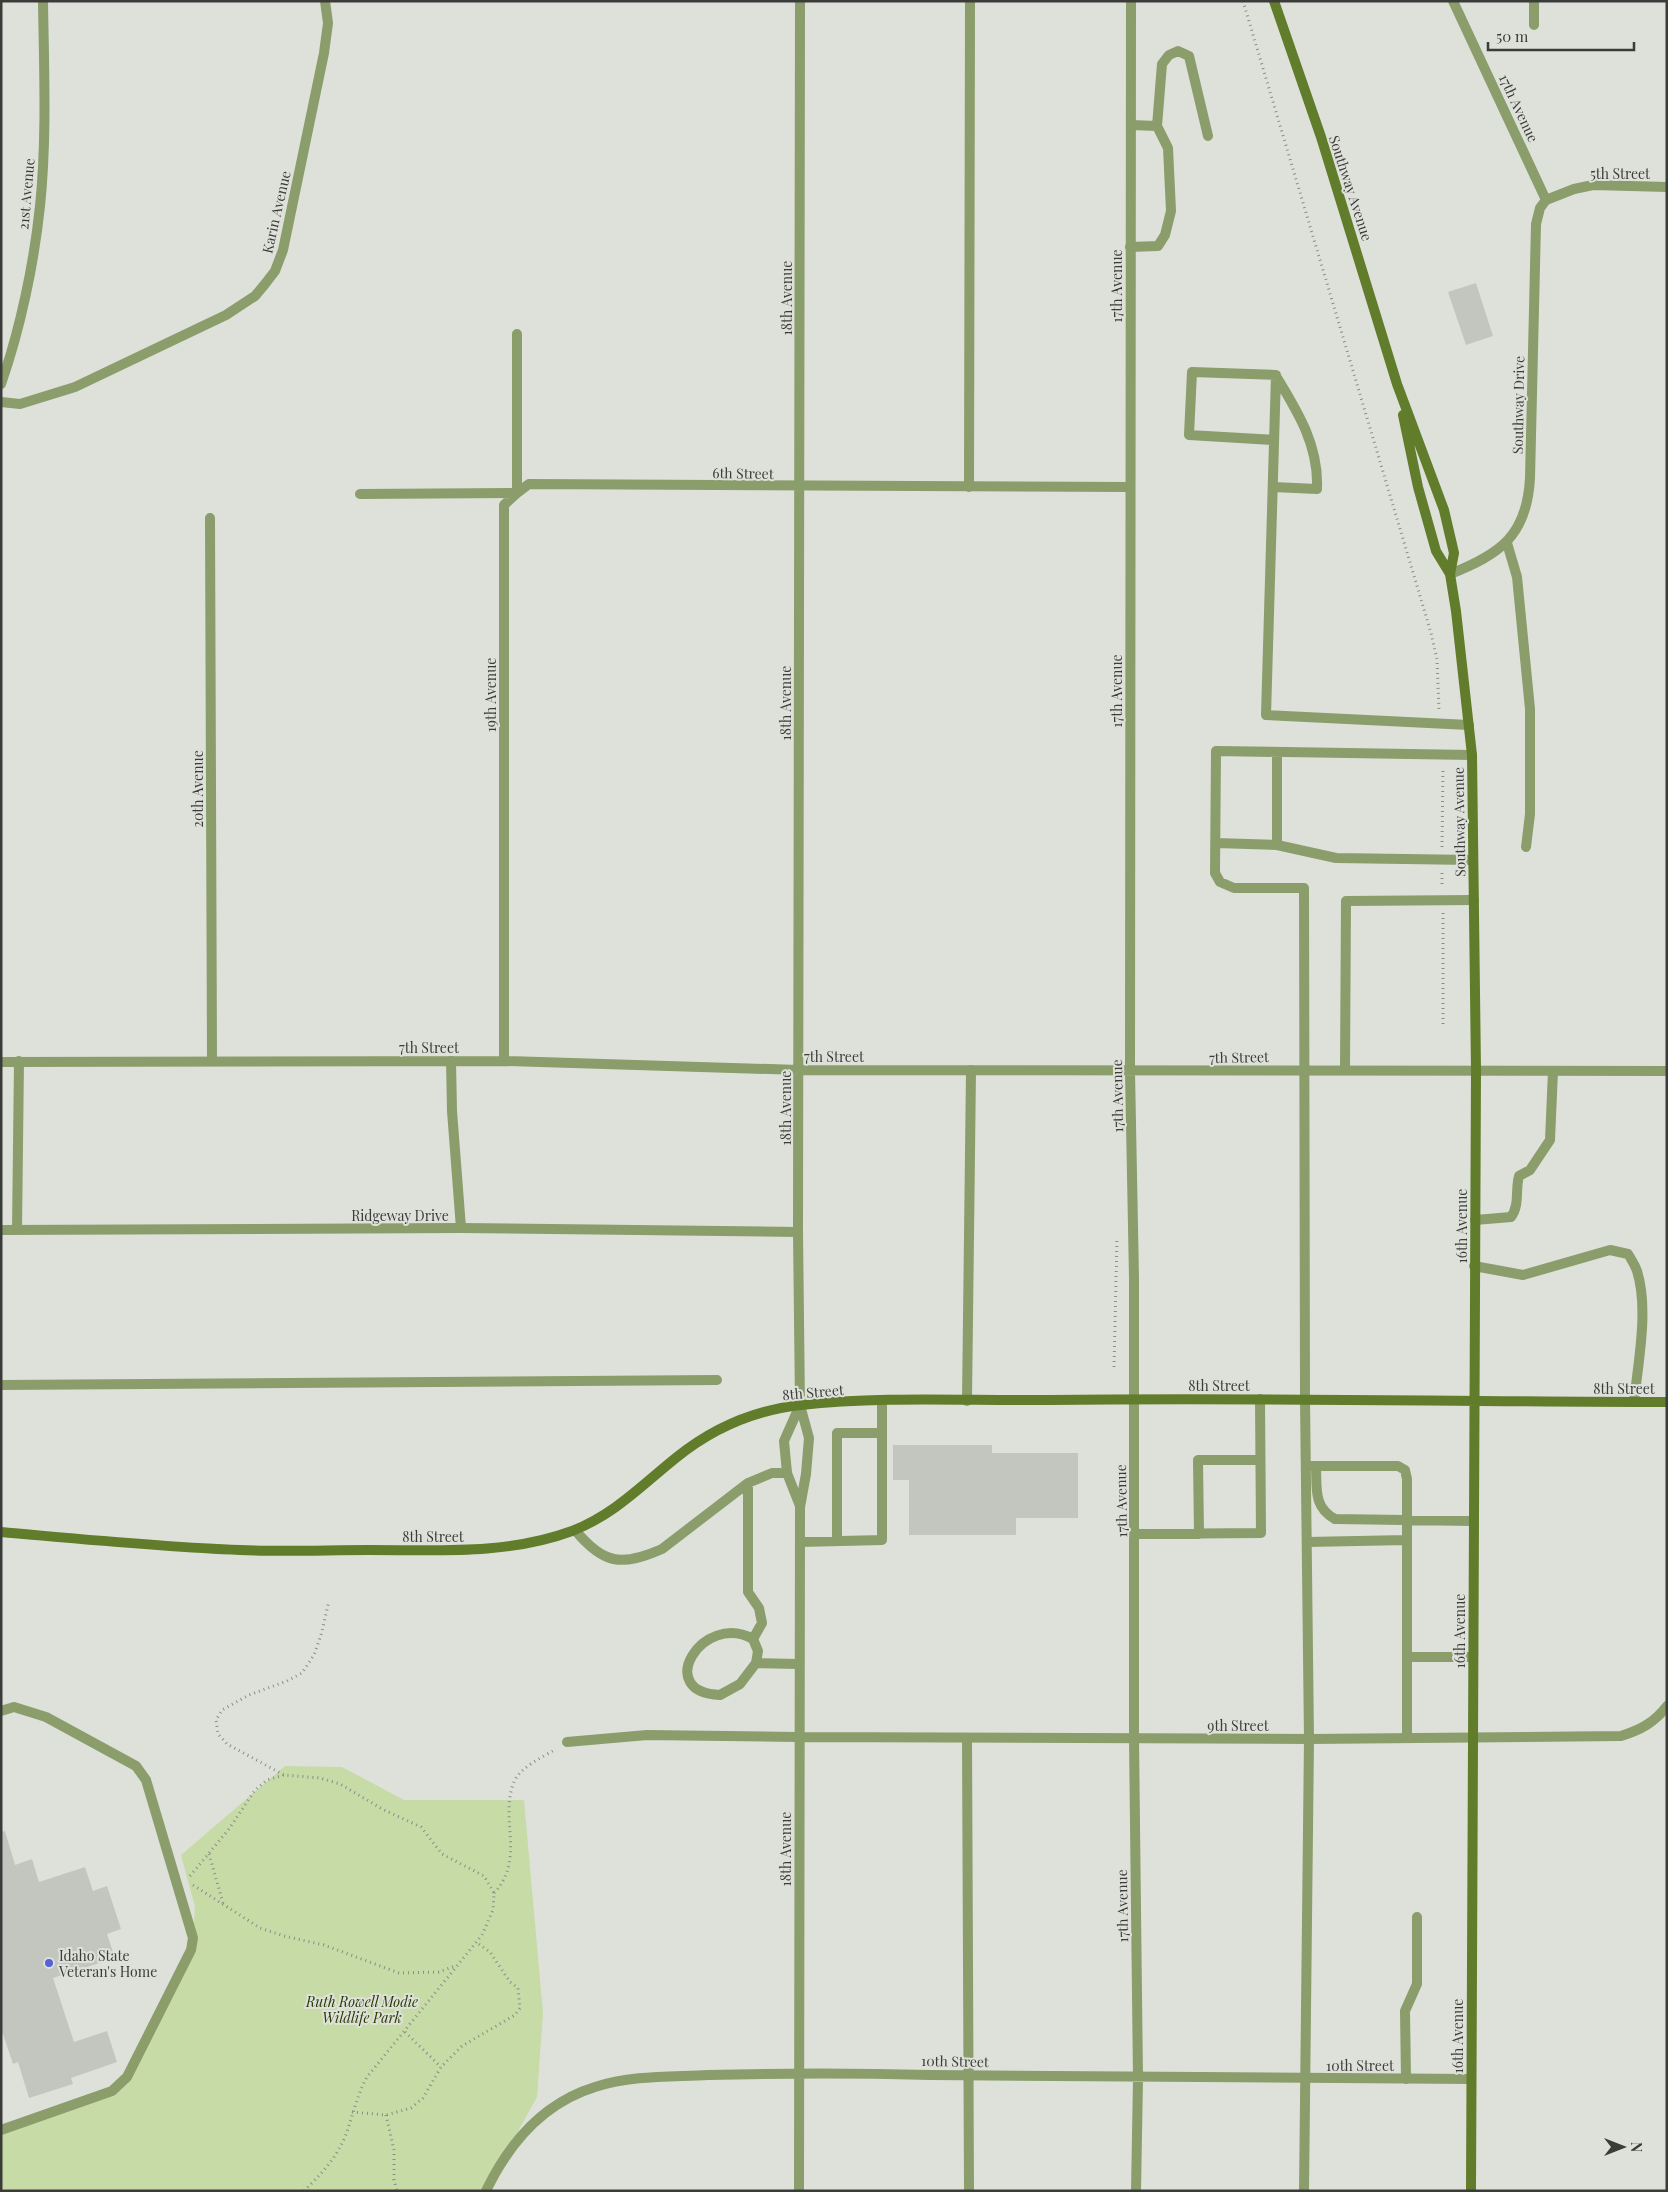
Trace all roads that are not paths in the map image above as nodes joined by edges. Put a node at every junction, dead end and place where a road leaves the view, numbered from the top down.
1 (43, 1) edge
2 (325, 1) edge
3 (800, 1) edge
4 (970, 1) edge
5 (1131, 1) edge
6 (1274, 1) edge
7 (1453, 1) edge
8 (1534, 1) edge
9 (1534, 25) dead end
10 (1131, 125) junction
11 (1157, 126) junction
12 (1208, 136) dead end
13 (1667, 186) edge
14 (1546, 200) junction
15 (1130, 247) junction
16 (517, 334) dead end
17 (1276, 375) junction
18 (1, 384) edge
19 (1397, 384) junction
20 (1, 402) edge
21 (1274, 440) junction
22 (800, 487) junction
23 (969, 487) junction
24 (1130, 487) junction
25 (1273, 487) junction
26 (517, 493) junction
27 (360, 494) dead end
28 (210, 518) dead end
29 (1507, 543) junction
30 (1450, 574) junction
31 (1469, 725) junction
32 (1277, 752) junction
33 (1472, 755) junction
34 (1216, 843) junction
35 (1277, 845) junction
36 (1526, 847) dead end
37 (1473, 860) junction
38 (1474, 900) junction
39 (212, 1060) junction
40 (451, 1061) junction
41 (504, 1061) junction
42 (1, 1062) edge
43 (19, 1062) junction
44 (799, 1070) junction
45 (971, 1070) junction
46 (1305, 1070) junction
47 (1345, 1070) junction
48 (1476, 1071) junction
49 (1553, 1071) junction
50 (1667, 1071) edge
51 (1130, 1072) junction
52 (1474, 1220) junction
53 (461, 1228) junction
54 (1, 1230) edge
55 (18, 1230) junction
56 (798, 1232) junction
57 (1474, 1266) junction
58 (717, 1380) dead end
59 (1, 1385) edge
60 (1134, 1398) junction
61 (1260, 1399) junction
62 (1305, 1400) junction
63 (968, 1401) junction
64 (882, 1402) junction
65 (1473, 1402) junction
66 (1634, 1402) junction
67 (1667, 1402) edge
68 (800, 1405) junction
69 (882, 1433) junction
70 (1260, 1460) junction
71 (1311, 1466) junction
72 (787, 1473) junction
73 (748, 1483) junction
74 (800, 1507) junction
75 (1407, 1520) junction
76 (1473, 1521) junction
77 (575, 1530) junction
78 (1, 1532) edge
79 (1135, 1534) junction
80 (1199, 1534) junction
81 (1407, 1540) junction
82 (837, 1541) junction
83 (800, 1542) junction
84 (1307, 1542) junction
85 (753, 1639) junction
86 (1407, 1656) junction
87 (1472, 1658) junction
88 (756, 1663) junction
89 (799, 1664) junction
90 (1667, 1706) edge
91 (1, 1711) edge
92 (798, 1737) junction
93 (967, 1738) junction
94 (1407, 1738) junction
95 (1472, 1738) junction
96 (1134, 1739) junction
97 (1309, 1739) junction
98 (567, 1742) road end
99 (1417, 1918) dead end
100 (798, 2072) junction
101 (969, 2076) junction
102 (1138, 2079) junction
103 (1304, 2079) junction
104 (1406, 2079) junction
105 (1471, 2079) junction
106 (1, 2130) edge
107 (486, 2191) edge
108 (799, 2191) edge
109 (969, 2191) edge
110 (1136, 2191) edge
111 (1304, 2191) edge
112 (1471, 2191) edge

1 - 18 street, 21st Avenue
2 - 20 street, Karin Avenue
3 - 22 street, 18th Avenue
4 - 23 street
5 - 10 street, 17th Avenue
6 - 19 main road, Southway Avenue
7 - 14 street, 17th Avenue
8 - 9 street
10 - 11 street
10 - 15 street, 17th Avenue
11 - 12 street
11 - 15 street
13 - 14 street, 5th Street
14 - 29 street, Southway Drive
15 - 24 street, 17th Avenue
16 - 26 street
17 - 21 street
17 - 21 street
17 - 25 street
19 - 30 main road, Southway Avenue
19 - 30 main road, Southway Avenue
21 - 25 street
22 - 23 street, 6th Street
22 - 26 street, 6th Street
22 - 44 street, 18th Avenue
23 - 24 street, 6th Street
24 - 51 street, 17th Avenue
25 - 31 street
26 - 27 street, 6th Street
26 - 41 street, 19th Avenue
28 - 39 street, 20th Avenue
29 - 30 street, Southway Drive
29 - 36 street
30 - 31 main road, Southway Avenue
31 - 33 main road, Southway Avenue
32 - 33 street
32 - 34 street
32 - 35 street
33 - 37 main road, Southway Avenue
34 - 35 street
34 - 46 street
35 - 37 street
37 - 38 main road, Southway Avenue
38 - 47 street
38 - 48 main road, Southway Avenue
39 - 40 street, 7th Street
39 - 43 street, 7th Street
40 - 41 street, 7th Street
40 - 53 street
41 - 44 street, 7th Street
42 - 43 street, 7th Street
43 - 55 street
44 - 45 street, 7th Street
44 - 56 street, 18th Avenue
45 - 51 street, 7th Street
45 - 63 street
46 - 47 street, 7th Street
46 - 51 street, 7th Street
46 - 62 street
47 - 48 street, 7th Street
48 - 49 street, 7th Street
48 - 52 main road, 16th Avenue
49 - 50 street, 7th Street
49 - 52 street
51 - 60 street, 17th Avenue
52 - 57 main road, 16th Avenue
53 - 55 street, Ridgeway Drive
53 - 56 street, Ridgeway Drive
54 - 55 street, Ridgeway Drive
56 - 68 street, 18th Avenue
57 - 65 main road, 16th Avenue
57 - 66 street
58 - 59 street
60 - 61 main road, 8th Street
60 - 63 main road, 8th Street
60 - 79 street, 17th Avenue
61 - 62 main road, 8th Street
61 - 70 street
62 - 65 main road, 8th Street
62 - 71 street
63 - 64 main road, 8th Street
64 - 68 main road, 8th Street
64 - 69 street
65 - 66 main road, 8th Street
65 - 76 main road, 16th Avenue
66 - 67 main road, 8th Street
68 - 72 street, 18th Avenue
68 - 74 street, 18th Avenue
68 - 77 main road, 8th Street
69 - 82 street
69 - 82 street
70 - 80 street
70 - 80 street
71 - 75 street
71 - 75 street
71 - 84 street
72 - 73 street
72 - 74 street, 18th Avenue
73 - 77 street
73 - 85 street
74 - 83 street, 18th Avenue
75 - 76 street
75 - 81 street
76 - 87 main road, 16th Avenue
77 - 78 main road, 8th Street
79 - 80 street
79 - 96 street, 17th Avenue
81 - 84 street
81 - 86 street
82 - 83 street
83 - 89 street, 18th Avenue
84 - 97 street
85 - 88 street
85 - 88 street
86 - 87 street
86 - 94 street
87 - 95 main road, 16th Avenue
88 - 89 street
89 - 92 street, 18th Avenue
90 - 95 street, 9th Street
91 - 106 street
92 - 93 street, 9th Street
92 - 98 street, 9th Street
92 - 100 street, 18th Avenue
93 - 96 street, 9th Street
93 - 101 street
94 - 95 street, 9th Street
94 - 97 street, 9th Street
95 - 105 main road, 16th Avenue
96 - 97 street, 9th Street
96 - 102 street, 17th Avenue
97 - 103 street
99 - 104 street
100 - 101 street, 10th Street
100 - 107 street, 10th Street
100 - 108 street, 18th Avenue
101 - 102 street, 10th Street
101 - 109 street
102 - 103 street, 10th Street
102 - 110 street, 17th Avenue
103 - 104 street, 10th Street
103 - 111 street
104 - 105 street, 10th Street
105 - 112 main road, 16th Avenue

